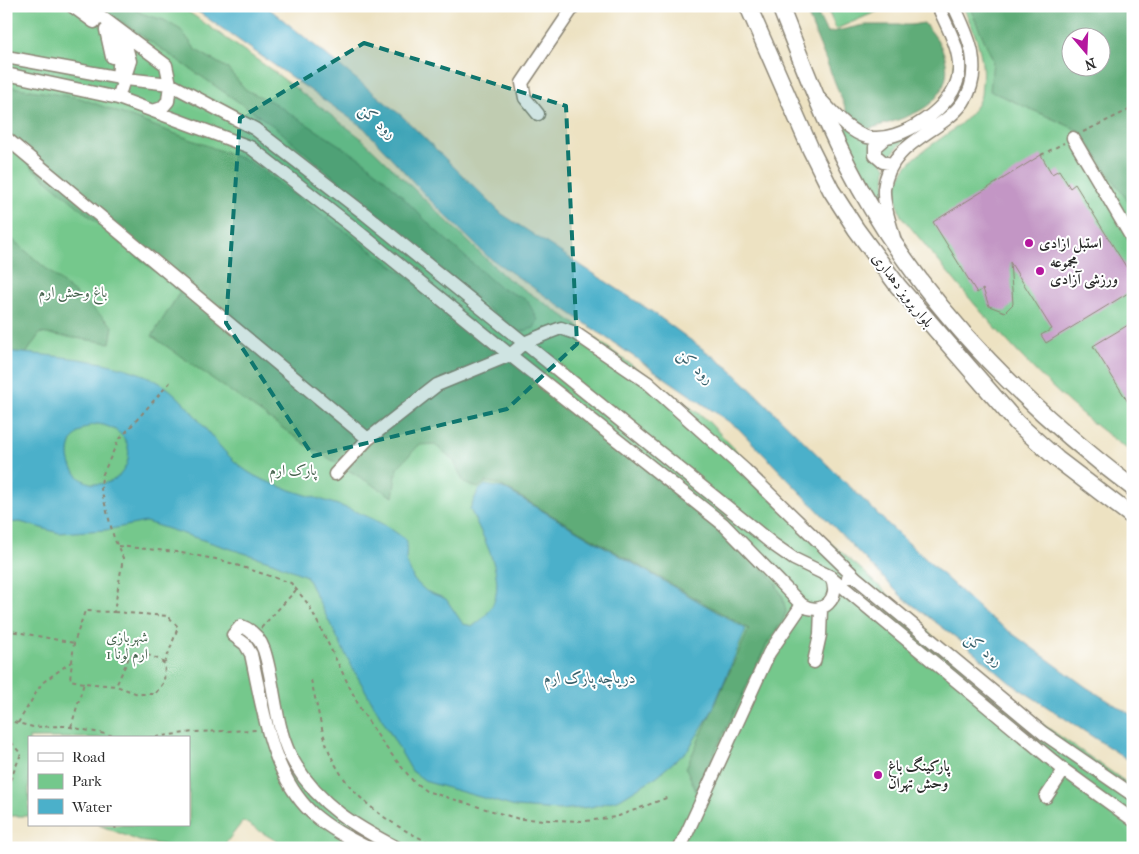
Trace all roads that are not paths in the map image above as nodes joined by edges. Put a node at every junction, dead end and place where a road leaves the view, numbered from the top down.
1 (72, 6) edge
2 (87, 6) edge
3 (574, 6) edge
4 (748, 6) edge
5 (780, 6) edge
6 (955, 7) edge
7 (940, 10) edge
8 (106, 30) junction
9 (127, 40) junction
10 (6, 57) edge
11 (6, 74) edge
12 (119, 77) junction
13 (170, 84) junction
14 (193, 95) junction
15 (816, 95) junction
16 (118, 98) junction
17 (154, 111) junction
18 (538, 114) dead end
19 (178, 120) junction
20 (6, 138) edge
21 (884, 138) junction
22 (1073, 138) road end
23 (892, 164) junction
24 (365, 214) junction
25 (355, 229) junction
26 (1133, 240) edge
27 (898, 250) junction
28 (524, 343) junction
29 (510, 355) junction
30 (368, 439) junction
31 (334, 474) dead end
32 (1133, 488) edge
33 (1133, 517) edge
34 (831, 577) junction
35 (855, 577) junction
36 (802, 605) junction
37 (821, 609) junction
38 (814, 662) dead end
39 (280, 726) junction
40 (268, 730) junction
41 (1064, 770) junction
42 (1133, 795) edge
43 (1046, 797) dead end
44 (1133, 820) edge
45 (368, 848) edge
46 (397, 848) edge
47 (680, 848) edge

1 - 8 street
2 - 9 street
3 - 18 street
4 - 33 main road, بلوار پرویز دهداری
5 - 15 main road, بلوار پرویز دهداری
6 - 7 street
6 - 23 street
7 - 21 street
8 - 9 street
8 - 12 street
9 - 12 street
9 - 13 street
10 - 12 street
11 - 16 street
12 - 13 street
12 - 16 street
13 - 14 street
13 - 17 street
14 - 19 street
14 - 24 street
15 - 21 street
15 - 27 main road, بلوار پرویز دهداری
16 - 17 street
17 - 19 street
19 - 25 street
20 - 30 street
21 - 23 street
22 - 26 street
23 - 27 street
24 - 25 street
24 - 28 street
25 - 29 street
27 - 32 main road, بلوار پرویز دهداری
28 - 29 street
28 - 34 street
28 - 35 street
29 - 30 street
29 - 36 street
30 - 31 street
34 - 35 street
34 - 37 street
34 - 41 street
35 - 42 street
36 - 37 street
36 - 47 street
37 - 38 street
39 - 40 street
39 - 40 street
39 - 46 street
40 - 45 street
41 - 43 street
41 - 44 street

